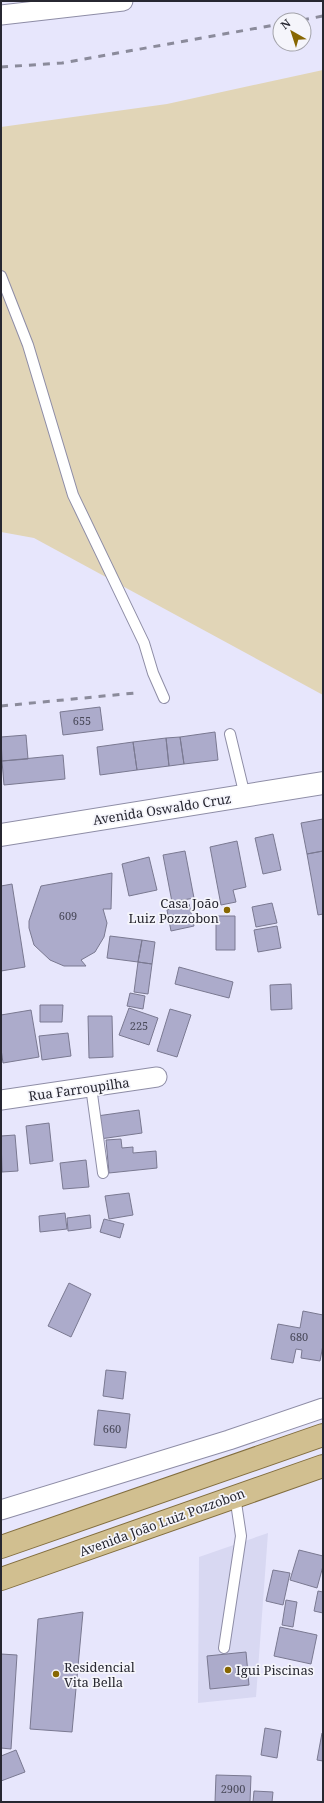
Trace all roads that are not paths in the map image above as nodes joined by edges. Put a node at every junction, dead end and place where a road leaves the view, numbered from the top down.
1 (117, 1) edge
2 (1, 15) edge
3 (1, 276) edge
4 (164, 698) dead end
5 (230, 734) dead end
6 (323, 783) edge
7 (245, 796) junction
8 (1, 835) edge
9 (157, 1077) dead end
10 (91, 1087) junction
11 (1, 1100) edge
12 (103, 1173) dead end
13 (323, 1408) edge
14 (323, 1435) edge
15 (323, 1466) edge
16 (236, 1496) junction
17 (1, 1510) edge
18 (1, 1547) edge
19 (1, 1580) edge
20 (224, 1648) dead end

1 - 2 street
3 - 4 lane
5 - 7 lane
6 - 7 street, Avenida Oswaldo Cruz
7 - 8 street, Avenida Oswaldo Cruz
9 - 10 street, Rua Farroupilha
10 - 11 street, Rua Farroupilha
10 - 12 lane
13 - 17 street
14 - 18 main road, Avenida João Luiz Pozzobon
15 - 16 main road, Avenida João Luiz Pozzobon
16 - 19 main road, Avenida João Luiz Pozzobon
16 - 20 lane

